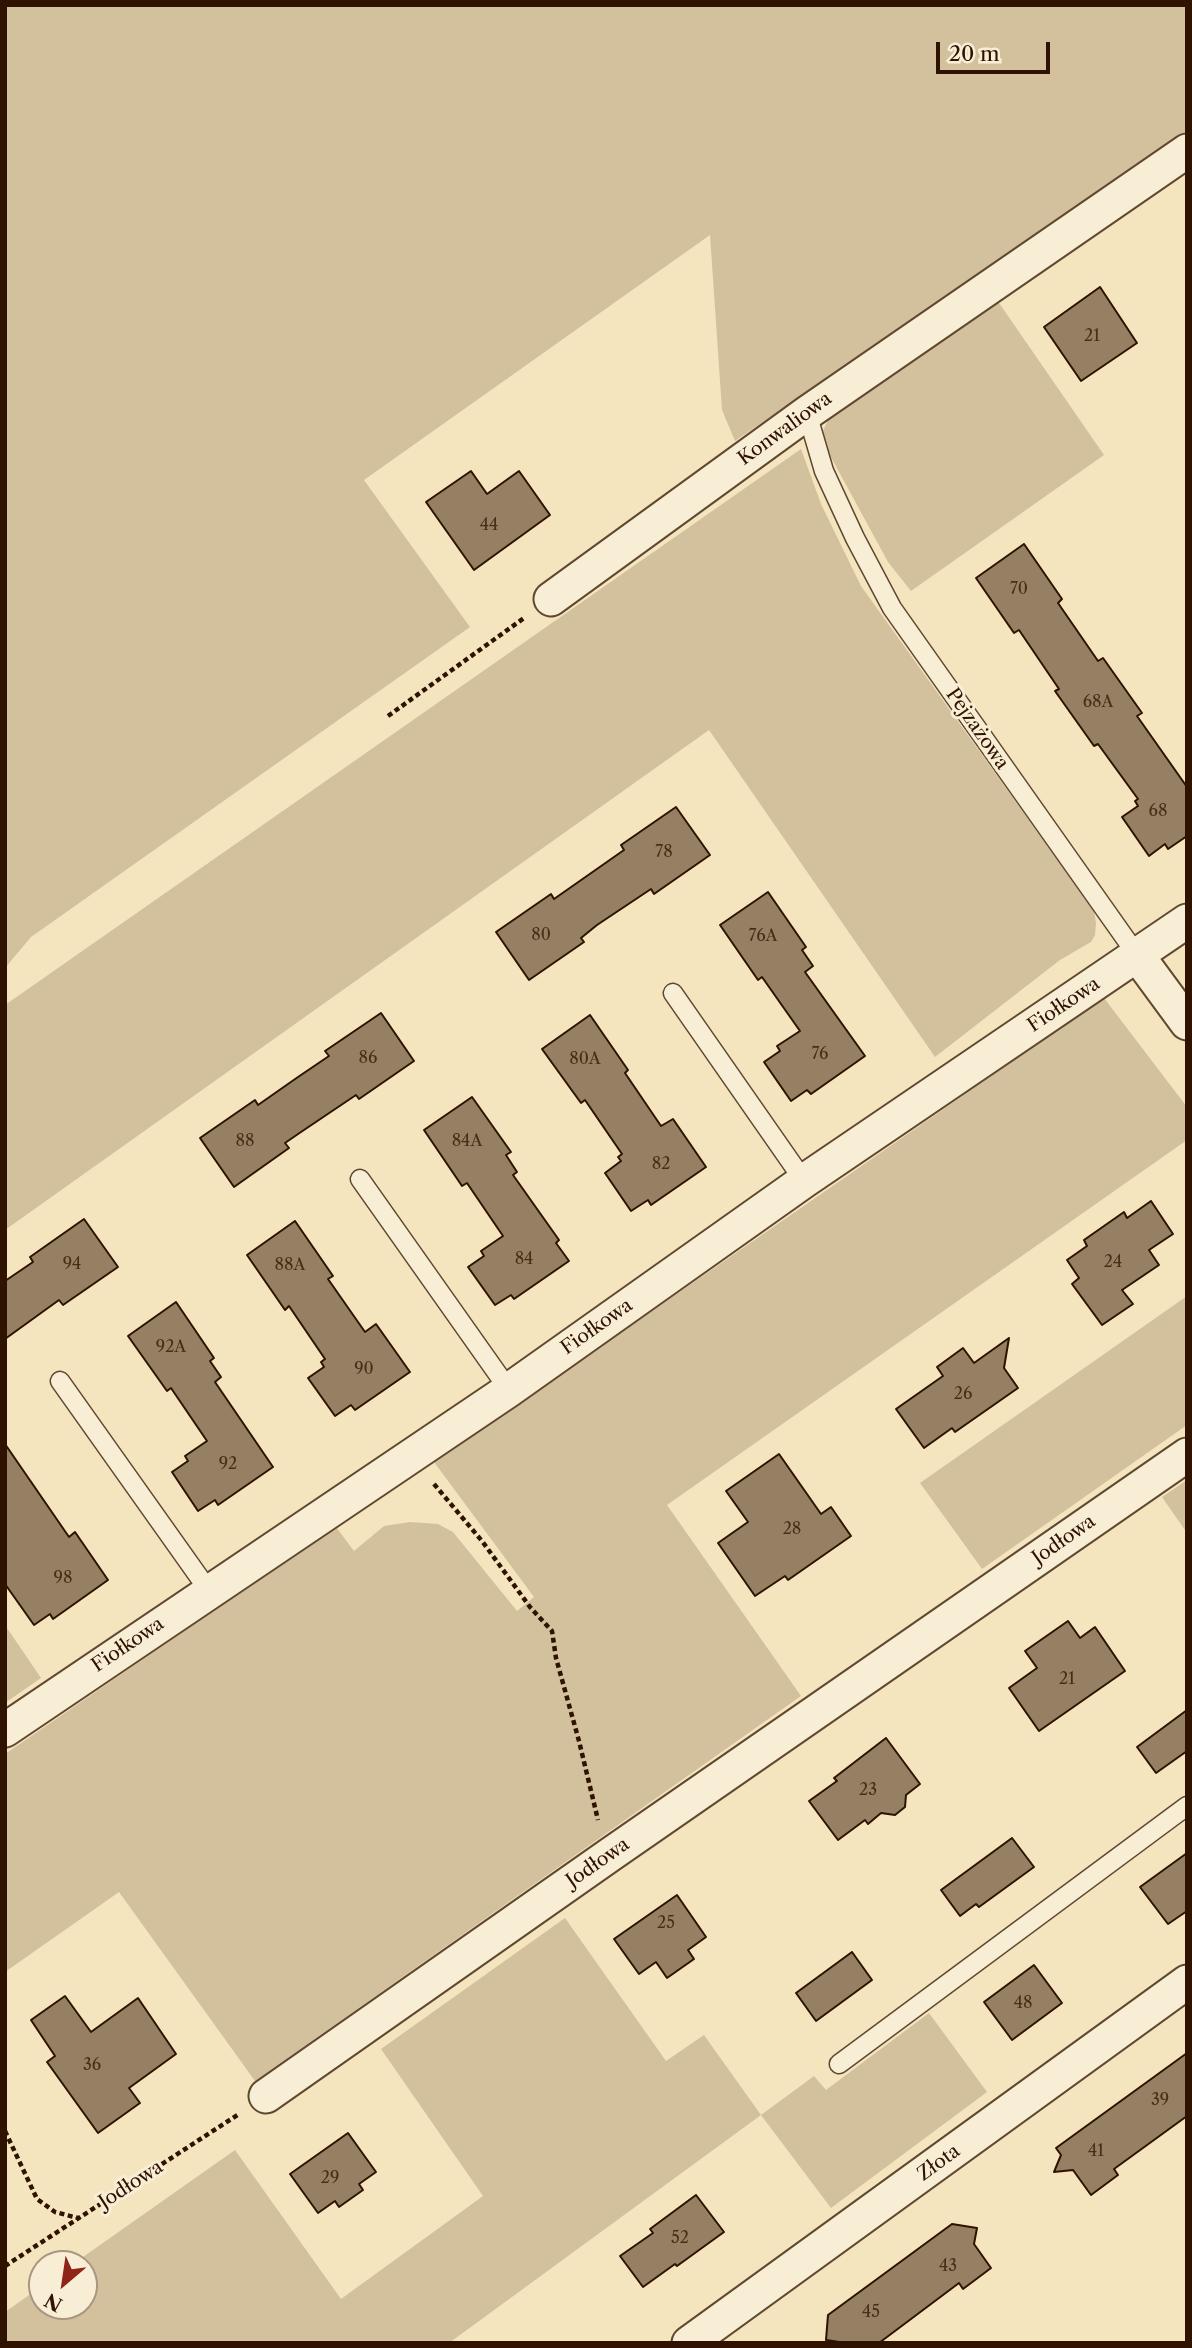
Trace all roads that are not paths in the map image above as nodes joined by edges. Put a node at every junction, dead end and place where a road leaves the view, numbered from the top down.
1 (1187, 151) edge
2 (807, 413) junction
3 (551, 598) road end
4 (1187, 920) edge
5 (1137, 955) junction
6 (673, 993) dead end
7 (1187, 1023) edge
8 (360, 1180) dead end
9 (804, 1181) junction
10 (60, 1381) dead end
11 (509, 1390) junction
12 (1187, 1455) edge
13 (209, 1591) junction
14 (5, 1730) edge
15 (1187, 1806) edge
16 (1187, 1982) edge
17 (839, 2064) dead end
18 (266, 2096) road end
19 (689, 2343) edge

1 - 2 street, Konwaliowa
2 - 3 street, Konwaliowa
2 - 5 lane, Pejzażowa
4 - 5 street, Fiołkowa
5 - 7 street, Pejzażowa
5 - 9 street, Fiołkowa
6 - 9 lane
8 - 11 lane
9 - 11 street, Fiołkowa
10 - 13 lane
11 - 13 street, Fiołkowa
12 - 18 street, Jodłowa
13 - 14 street, Fiołkowa
15 - 17 lane
16 - 19 street, Złota

